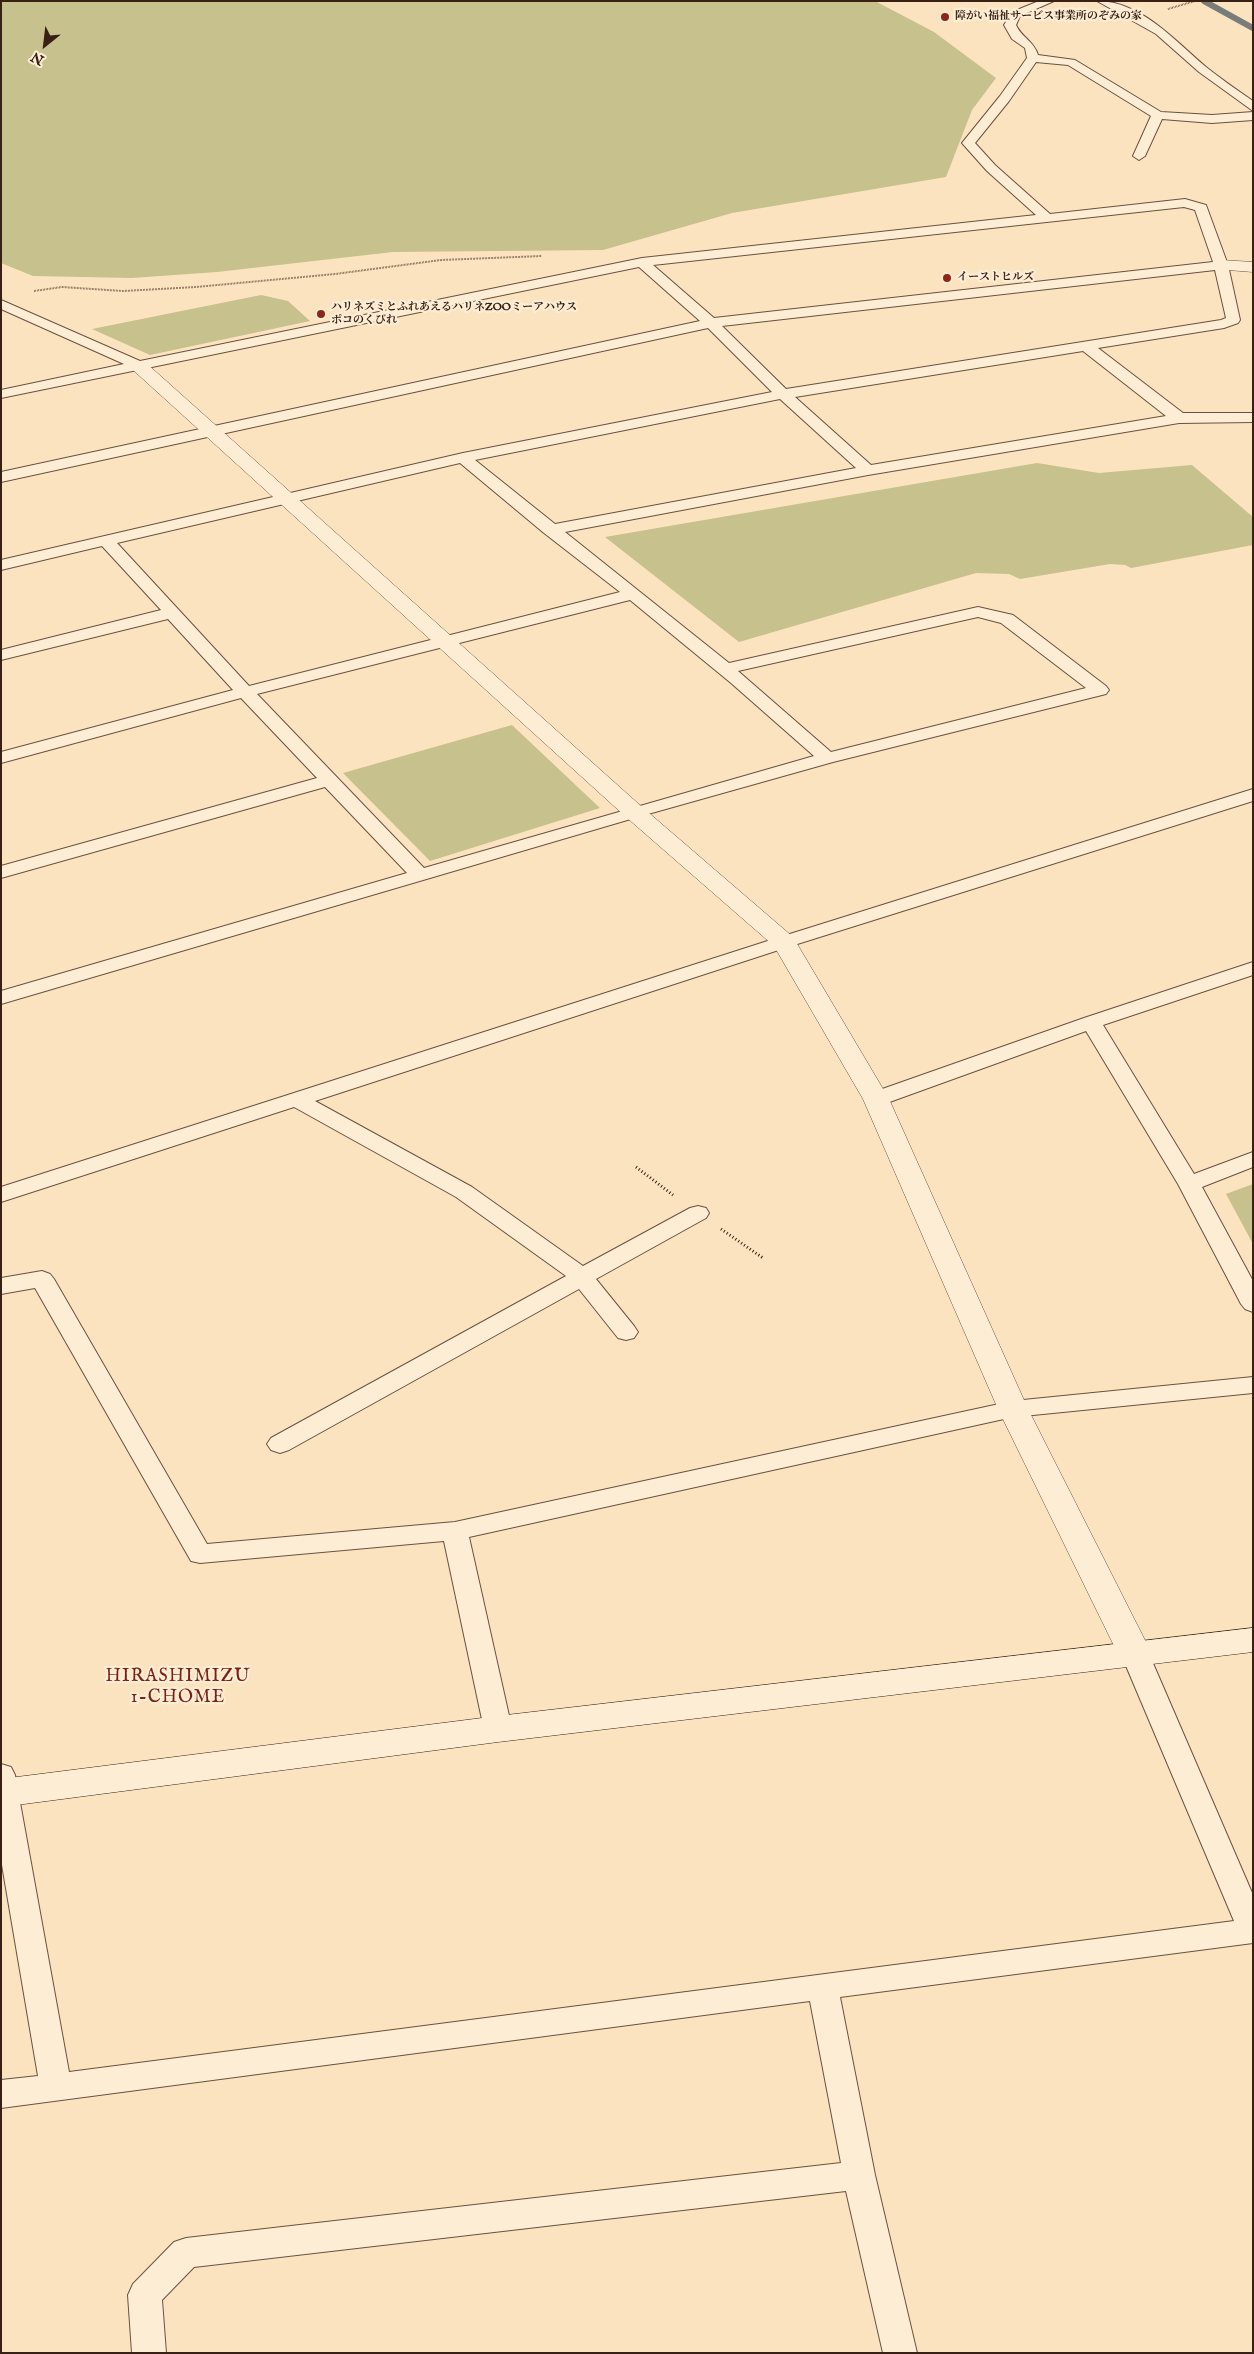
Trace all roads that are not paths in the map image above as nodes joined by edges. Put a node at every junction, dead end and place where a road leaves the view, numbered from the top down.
1 (1049, 1) edge
2 (1102, 1) edge
3 (1033, 58) junction
4 (1253, 107) edge
5 (1158, 115) junction
6 (1253, 116) edge
7 (1140, 156) dead end
8 (1046, 217) junction
9 (642, 262) junction
10 (1221, 265) junction
11 (1253, 266) edge
12 (1, 304) edge
13 (711, 324) junction
14 (1086, 346) junction
15 (139, 366) junction
16 (1, 394) edge
17 (783, 394) junction
18 (1253, 417) edge
19 (1180, 418) junction
20 (212, 430) junction
21 (464, 458) junction
22 (868, 470) junction
23 (1, 477) edge
24 (286, 499) junction
25 (550, 530) junction
26 (106, 541) junction
27 (1, 565) edge
28 (633, 594) junction
29 (171, 613) junction
30 (444, 642) junction
31 (1, 655) edge
32 (725, 669) junction
33 (245, 692) junction
34 (1, 758) edge
35 (827, 758) junction
36 (329, 780) junction
37 (1253, 795) edge
38 (634, 812) junction
39 (1, 872) edge
40 (420, 875) junction
41 (784, 942) junction
42 (1253, 968) edge
43 (1, 998) edge
44 (1091, 1022) junction
45 (295, 1099) junction
46 (876, 1099) junction
47 (1253, 1159) edge
48 (1189, 1184) junction
49 (1, 1194) edge
50 (698, 1213) dead end
51 (581, 1276) junction
52 (1, 1286) edge
53 (1253, 1304) edge
54 (626, 1332) dead end
55 (1253, 1385) edge
56 (1013, 1409) junction
57 (280, 1444) dead end
58 (456, 1531) junction
59 (1253, 1640) edge
60 (1135, 1654) junction
61 (498, 1729) junction
62 (2, 1786) edge
63 (1253, 1931) edge
64 (823, 1988) junction
65 (56, 2087) junction
66 (1, 2094) edge
67 (859, 2175) junction
68 (148, 2353) edge
69 (900, 2353) edge

1 - 3 lane
2 - 4 lane
3 - 5 lane
3 - 8 lane
5 - 6 lane
5 - 7 lane
8 - 9 lane
8 - 10 lane
9 - 13 lane
9 - 15 lane
10 - 11 street
10 - 13 lane
10 - 14 lane
12 - 15 lane
13 - 17 lane
13 - 20 lane
14 - 17 lane
14 - 19 lane
15 - 16 lane
15 - 20 street
17 - 21 lane
17 - 22 lane
18 - 19 lane
19 - 22 lane
20 - 23 lane
20 - 24 street
21 - 24 lane
21 - 25 lane
22 - 25 lane
24 - 26 lane
24 - 30 street
25 - 28 lane
26 - 27 lane
26 - 29 lane
28 - 30 lane
28 - 32 lane
29 - 31 lane
29 - 33 lane
30 - 33 lane
30 - 38 street
32 - 35 lane
32 - 35 lane
33 - 34 lane
33 - 36 lane
35 - 38 lane
36 - 39 lane
36 - 40 lane
37 - 41 lane
38 - 40 lane
38 - 41 street
40 - 43 lane
41 - 45 lane
41 - 46 street
42 - 44 lane
44 - 46 lane
44 - 48 lane
45 - 49 lane
45 - 51 lane
46 - 56 street
47 - 48 lane
48 - 53 lane
50 - 51 lane
51 - 54 lane
51 - 57 lane
52 - 58 lane
55 - 56 lane
56 - 58 lane
56 - 60 street
58 - 61 lane
59 - 60 street
60 - 61 street
60 - 63 lane
61 - 62 street
62 - 65 lane
63 - 64 lane
64 - 65 lane
64 - 67 lane
65 - 66 lane
67 - 68 lane
67 - 69 lane

